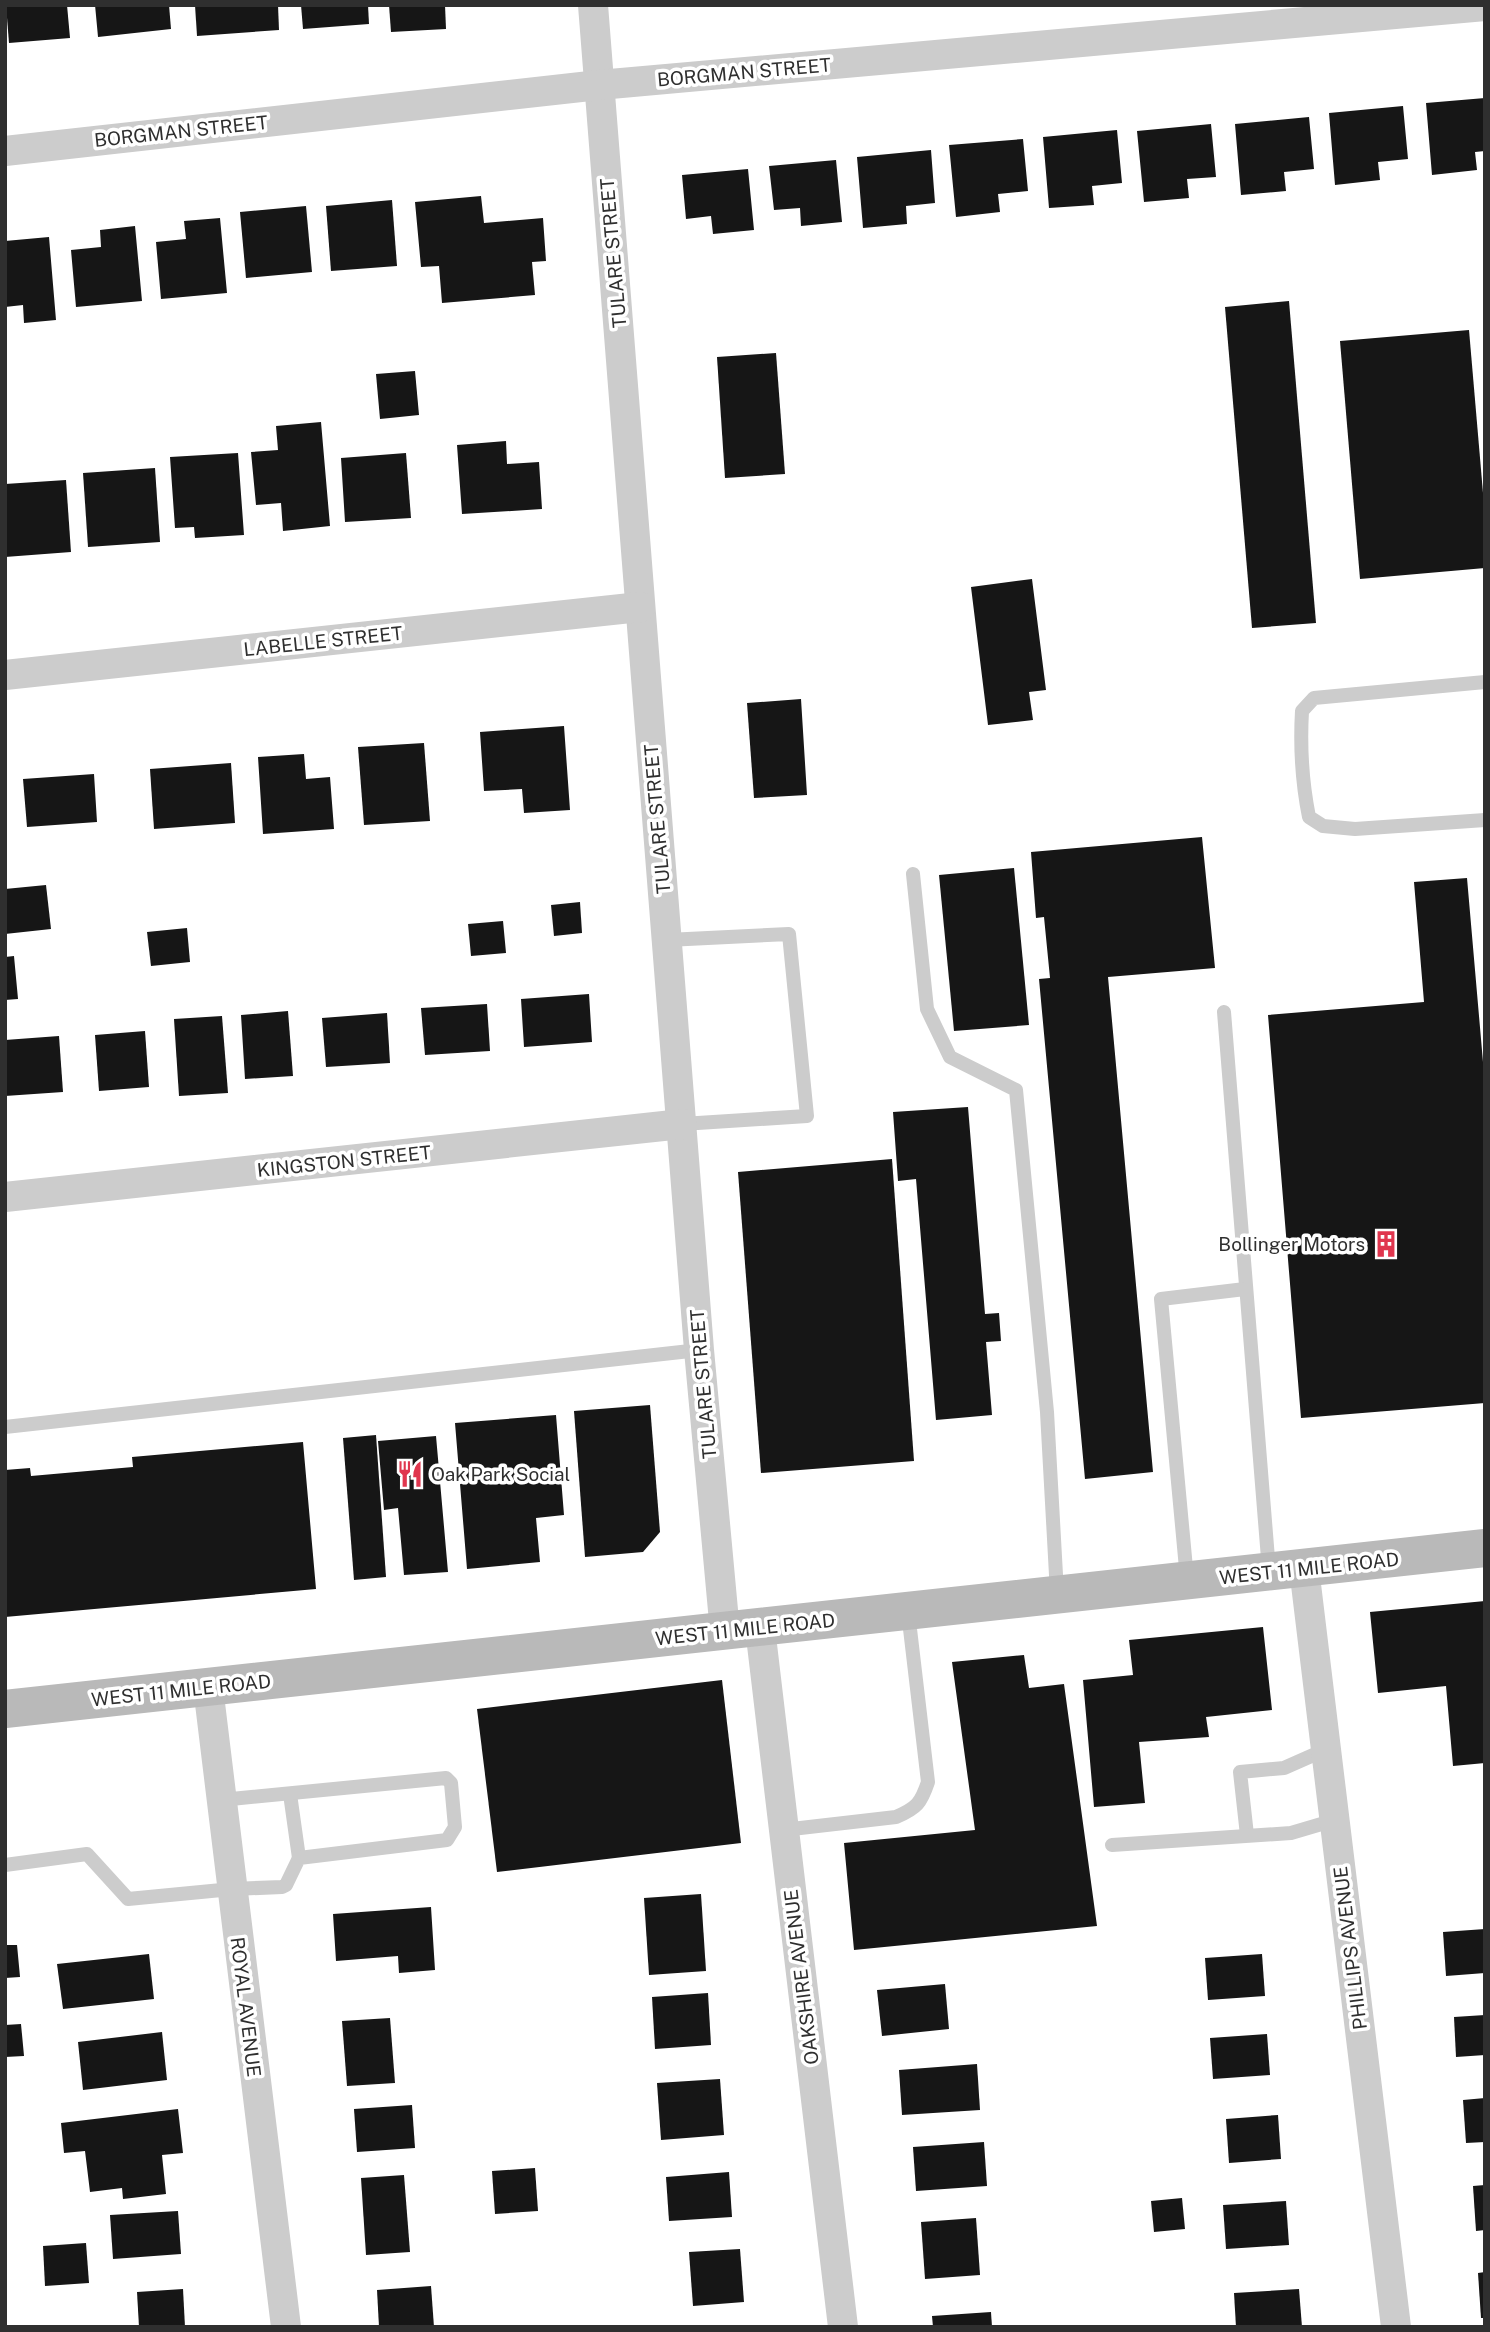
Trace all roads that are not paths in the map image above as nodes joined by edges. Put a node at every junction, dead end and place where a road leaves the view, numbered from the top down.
1 (593, 5) edge
2 (1485, 6) edge
3 (599, 85) junction
4 (5, 151) edge
5 (640, 607) junction
6 (5, 675) edge
7 (1485, 682) edge
8 (1485, 820) edge
9 (913, 874) dead end
10 (667, 940) junction
11 (1224, 1012) dead end
12 (682, 1124) junction
13 (5, 1197) edge
14 (1245, 1289) junction
15 (699, 1350) junction
16 (5, 1427) edge
17 (1485, 1548) edge
18 (1287, 1570) junction
19 (1187, 1580) junction
20 (1057, 1595) junction
21 (908, 1611) junction
22 (743, 1630) junction
23 (208, 1687) junction
24 (5, 1709) edge
25 (1327, 1749) junction
26 (290, 1794) junction
27 (221, 1800) junction
28 (1335, 1821) junction
29 (783, 1830) junction
30 (1247, 1835) junction
31 (1112, 1846) dead end
32 (299, 1858) junction
33 (5, 1865) edge
34 (232, 1889) junction
35 (286, 2327) edge
36 (843, 2327) edge
37 (1396, 2327) edge

1 - 3 street, TULARE STREET
2 - 3 street, BORGMAN STREET
3 - 4 street, BORGMAN STREET
3 - 5 street, TULARE STREET
5 - 6 street, LABELLE STREET
5 - 10 street, TULARE STREET
7 - 8 lane
9 - 20 lane
10 - 12 street, TULARE STREET
10 - 12 lane
11 - 14 lane
12 - 13 street, KINGSTON STREET
12 - 15 street, TULARE STREET
14 - 18 lane
14 - 19 lane
15 - 16 lane
15 - 22 street, TULARE STREET
17 - 18 main road, WEST 11 MILE ROAD
18 - 19 main road, WEST 11 MILE ROAD
18 - 25 street, PHILLIPS AVENUE
19 - 20 main road, WEST 11 MILE ROAD
20 - 21 main road, WEST 11 MILE ROAD
21 - 22 main road, WEST 11 MILE ROAD
21 - 29 lane
22 - 23 main road, WEST 11 MILE ROAD
22 - 29 street, OAKSHIRE AVENUE
23 - 24 main road, WEST 11 MILE ROAD
23 - 27 street, ROYAL AVENUE
25 - 28 street, PHILLIPS AVENUE
25 - 30 lane
26 - 27 lane
26 - 32 lane
26 - 32 lane
27 - 34 street, ROYAL AVENUE
28 - 30 lane
28 - 37 street, PHILLIPS AVENUE
29 - 36 street, OAKSHIRE AVENUE
30 - 31 lane
32 - 34 lane
33 - 34 lane
34 - 35 street, ROYAL AVENUE

